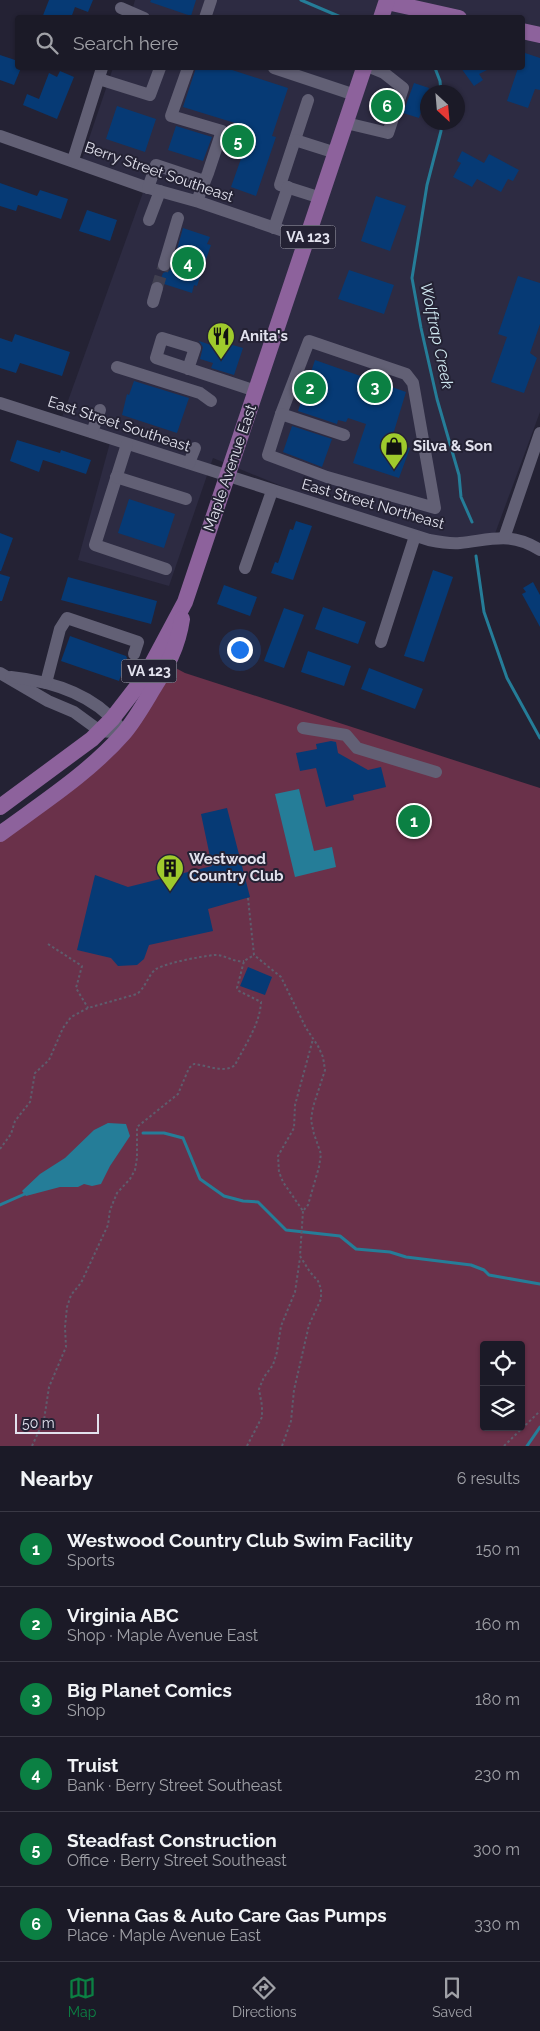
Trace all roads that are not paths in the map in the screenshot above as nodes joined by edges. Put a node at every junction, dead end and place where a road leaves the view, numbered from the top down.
1 (212, 0) edge
2 (387, 1) edge
3 (121, 8) edge
4 (137, 15) edge
5 (206, 15) edge
6 (383, 15) edge
7 (446, 15) edge
8 (525, 32) edge
9 (540, 35) edge
10 (159, 70) edge
11 (187, 70) edge
12 (280, 70) edge
13 (363, 70) edge
14 (377, 70) edge
15 (100, 73) edge
16 (355, 95) junction
17 (308, 100) dead end
18 (346, 122) junction
19 (0, 136) edge
20 (295, 140) junction
21 (336, 153) junction
22 (73, 160) junction
23 (204, 180) junction
24 (288, 188) junction
25 (154, 190) junction
26 (321, 198) junction
27 (197, 201) junction
28 (178, 218) dead end
29 (149, 220) dead end
30 (274, 228) junction
31 (307, 239) junction
32 (164, 265) tunnel mouth
33 (157, 288) tunnel mouth
34 (153, 302) dead end
35 (117, 368) dead end
36 (188, 369) dead end
37 (256, 391) junction
38 (211, 401) dead end
39 (0, 403) edge
40 (100, 410) dead end
41 (281, 414) junction
42 (92, 432) junction
43 (540, 433) edge
44 (344, 435) dead end
45 (127, 444) junction
46 (194, 448) dead end
47 (189, 463) junction
48 (116, 477) junction
49 (228, 477) junction
50 (272, 491) junction
51 (186, 499) dead end
52 (415, 536) junction
53 (504, 538) junction
54 (540, 550) edge
55 (245, 568) dead end
56 (166, 569) dead end
57 (185, 602) junction
58 (381, 642) dead end
59 (134, 654) dead end
60 (4, 675) edge
61 (46, 683) junction
62 (112, 719) junction
63 (303, 728) dead end
64 (100, 731) junction
65 (124, 733) junction
66 (436, 772) dead end
67 (0, 808) edge
68 (0, 834) edge

1 - 5 street
2 - 6 main road
2 - 7 main road
3 - 4 street
8 - 9 main road
10 - 15 street
11 - 23 street
12 - 16 street
13 - 16 main road, Maple Avenue East / VA 123
14 - 18 street
15 - 22 street
16 - 18 main road, Maple Avenue East / VA 123
17 - 20 street
18 - 21 main road, Maple Avenue East / VA 123
19 - 22 street, Berry Street Southeast
20 - 21 street
20 - 24 street
21 - 26 main road, Maple Avenue East / VA 123
22 - 25 street, Berry Street Southeast
23 - 25 street
23 - 27 street
24 - 26 street
24 - 30 street
25 - 27 street, Berry Street Southeast
25 - 29 street
26 - 31 main road, Maple Avenue East / VA 123
27 - 30 street, Berry Street Southeast
28 - 32 street
30 - 31 street, Berry Street Southeast
31 - 37 main road, Maple Avenue East / VA 123
33 - 34 street
35 - 38 street
36 - 37 street
37 - 49 main road, Maple Avenue East / VA 123
39 - 42 street, East Street Southeast
40 - 42 street
41 - 41 street
41 - 44 street
42 - 45 street, East Street Southeast
43 - 53 street
45 - 47 street, East Street Southeast
45 - 48 street
46 - 47 street
47 - 49 street, East Street Southeast
48 - 51 street
48 - 56 street
49 - 50 street, East Street Northeast
49 - 57 main road, Maple Avenue East / VA 123
50 - 52 street, East Street Northeast
50 - 55 street
52 - 53 street, East Street Northeast
52 - 58 street
53 - 54 street, East Street Northeast
57 - 62 main road, Maple Avenue East / VA 123
57 - 65 main road, VA 123
59 - 61 street
60 - 61 street
60 - 64 street
61 - 62 street
62 - 64 main road, Maple Avenue East / VA 123
62 - 65 street
63 - 66 street
64 - 65 street
64 - 67 main road, Maple Avenue East / VA 123
65 - 68 main road, VA 123

